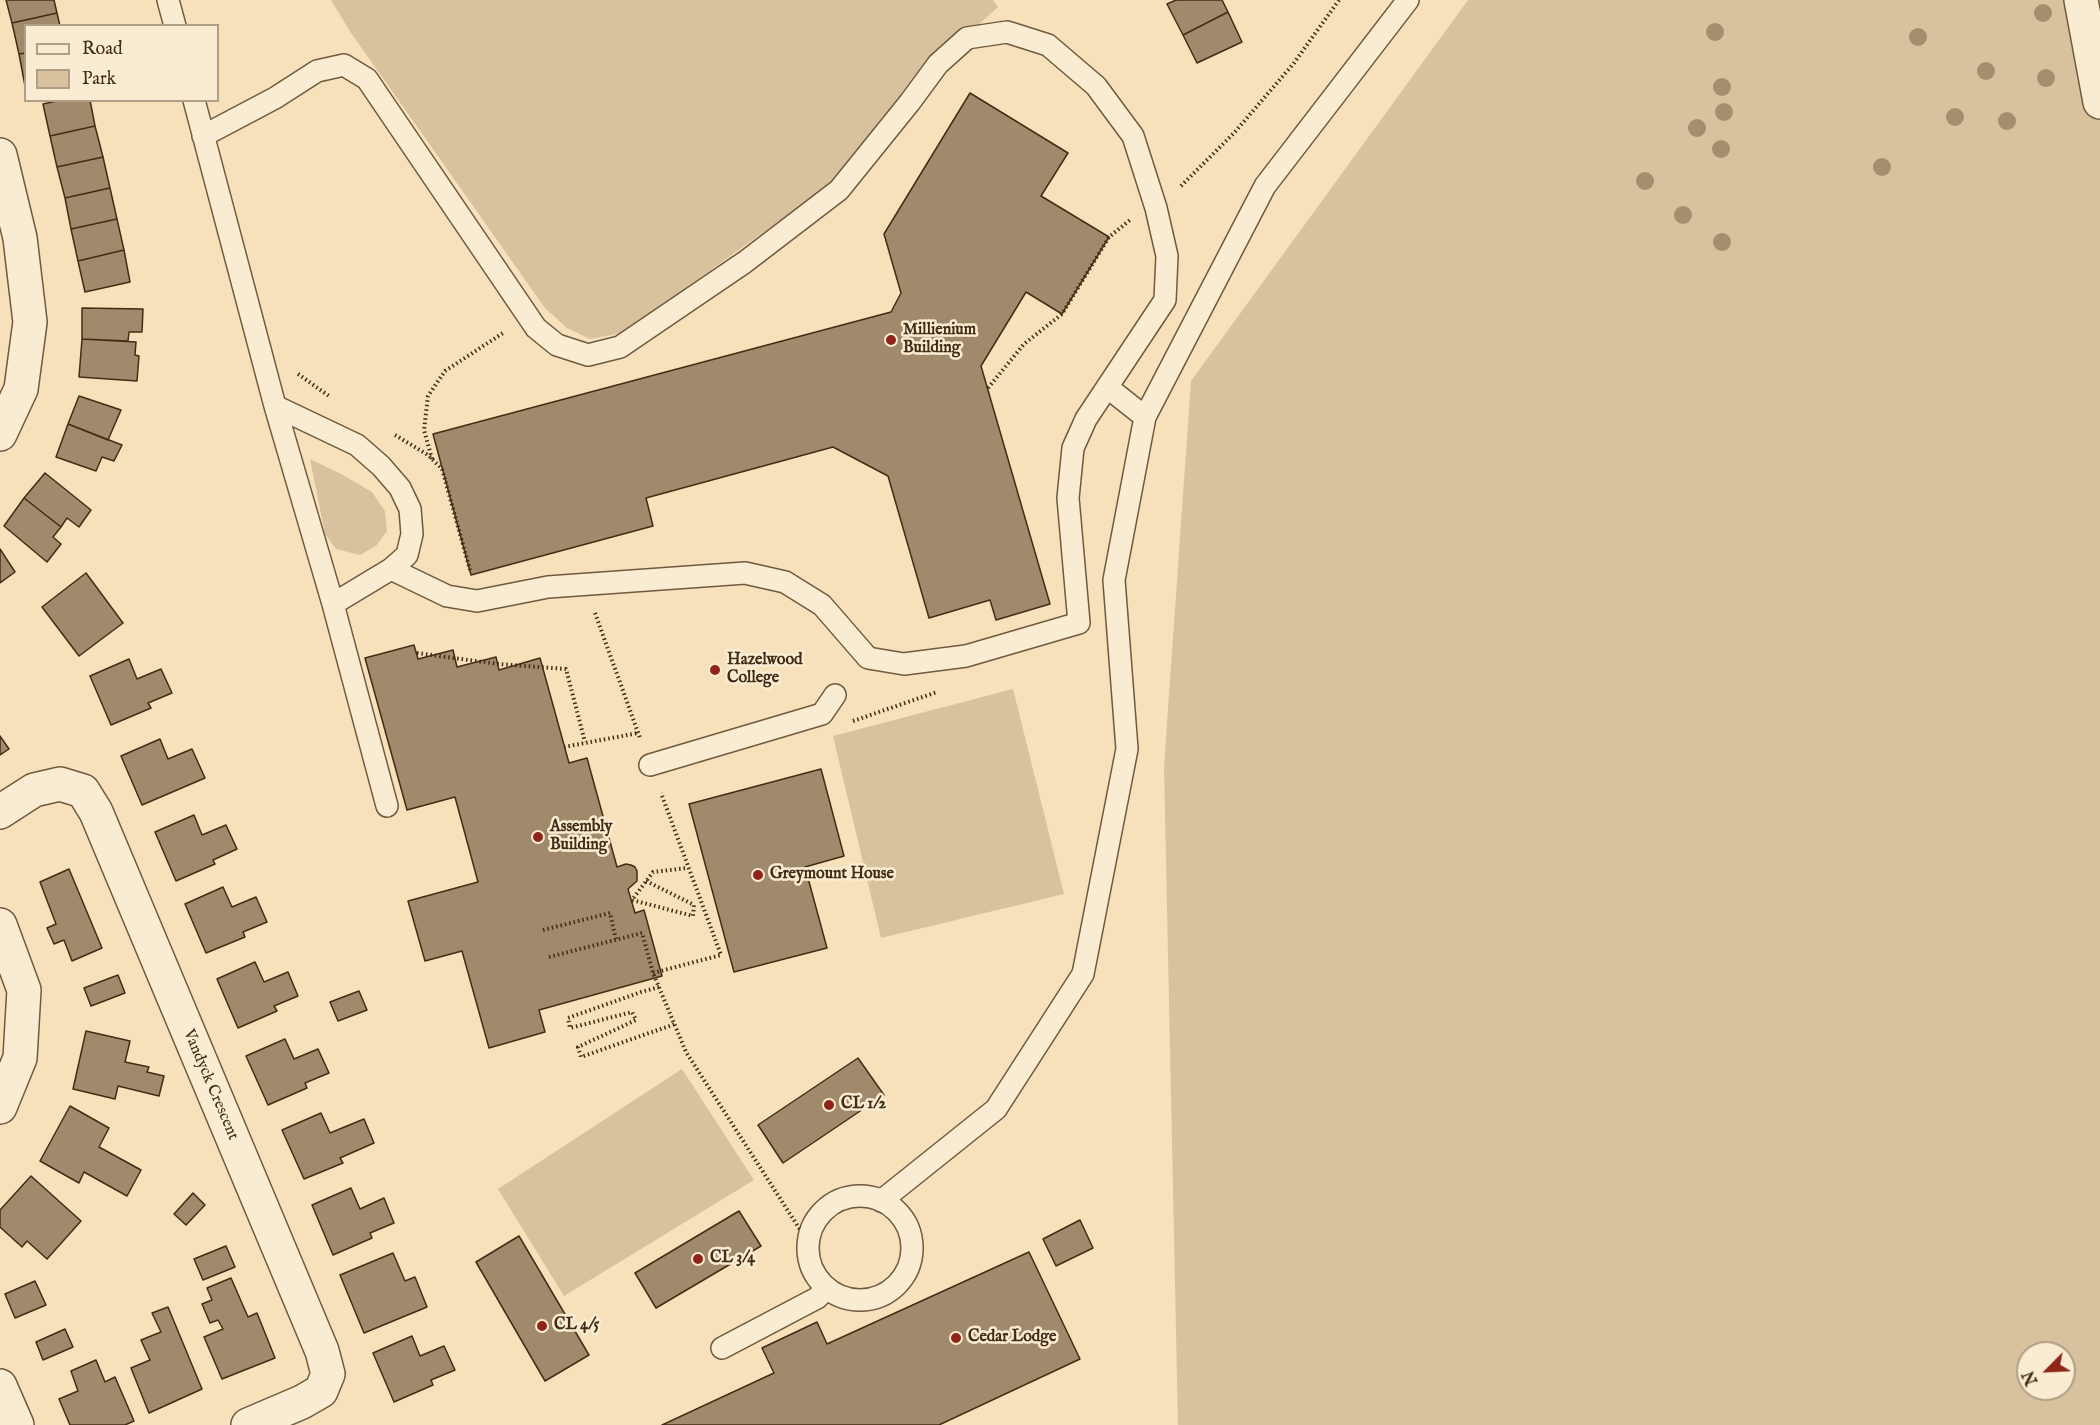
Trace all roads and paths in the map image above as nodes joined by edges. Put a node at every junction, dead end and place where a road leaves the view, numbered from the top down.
1 (168, 0) edge
2 (1339, 0) edge
3 (1408, 0) edge
4 (2081, 0) edge
5 (174, 24) edge
6 (194, 102) edge
7 (2100, 102) edge
8 (202, 136) junction
9 (0, 155) edge
10 (1154, 201) junction
11 (1109, 237) dead end
12 (528, 317) junction
13 (293, 371) dead end
14 (1107, 387) junction
15 (988, 388) dead end
16 (333, 399) dead end
17 (275, 406) junction
18 (1145, 417) junction
19 (390, 433) dead end
20 (0, 434) edge
21 (432, 459) junction
22 (391, 569) junction
23 (585, 584) junction
24 (477, 601) junction
25 (333, 604) junction
26 (417, 653) dead end
27 (615, 673) dead end
28 (945, 689) dead end
29 (835, 696) dead end
30 (822, 714) junction
31 (638, 733) dead end
32 (585, 742) junction
33 (564, 747) dead end
34 (650, 765) dead end
35 (387, 806) dead end
36 (0, 812) edge
37 (672, 821) dead end
38 (688, 868) junction
39 (646, 881) junction
40 (0, 926) edge
41 (543, 930) dead end
42 (616, 940) junction
43 (549, 957) dead end
44 (653, 973) junction
45 (659, 987) junction
46 (675, 1024) junction
47 (0, 1107) edge
48 (881, 1200) junction
49 (808, 1242) junction
50 (827, 1288) junction
51 (722, 1348) dead end
52 (0, 1386) edge
53 (17, 1425) edge
54 (248, 1425) edge

1 - 5 lane
2 - 10 path
3 - 18 lane
4 - 7 street
6 - 8 lane
8 - 12 lane
8 - 17 lane
9 - 20 street
10 - 12 lane
10 - 14 lane
11 - 15 path
12 - 21 path
13 - 16 path
14 - 18 lane
14 - 23 lane
17 - 22 lane
17 - 25 lane
18 - 48 lane
19 - 21 path
21 - 24 path
22 - 24 lane
22 - 25 lane
23 - 24 lane
23 - 27 path
25 - 35 lane
26 - 32 path
28 - 30 path
29 - 30 lane
30 - 34 lane
31 - 32 path
32 - 33 path
36 - 54 street, Vandyck Crescent
37 - 38 path
38 - 39 path
38 - 44 path
39 - 39 path
40 - 47 street
41 - 42 path
42 - 43 path
42 - 44 path
44 - 45 path
45 - 46 path
45 - 46 path
46 - 49 path
48 - 49 lane
48 - 50 lane
49 - 50 lane
50 - 51 lane
52 - 53 street

